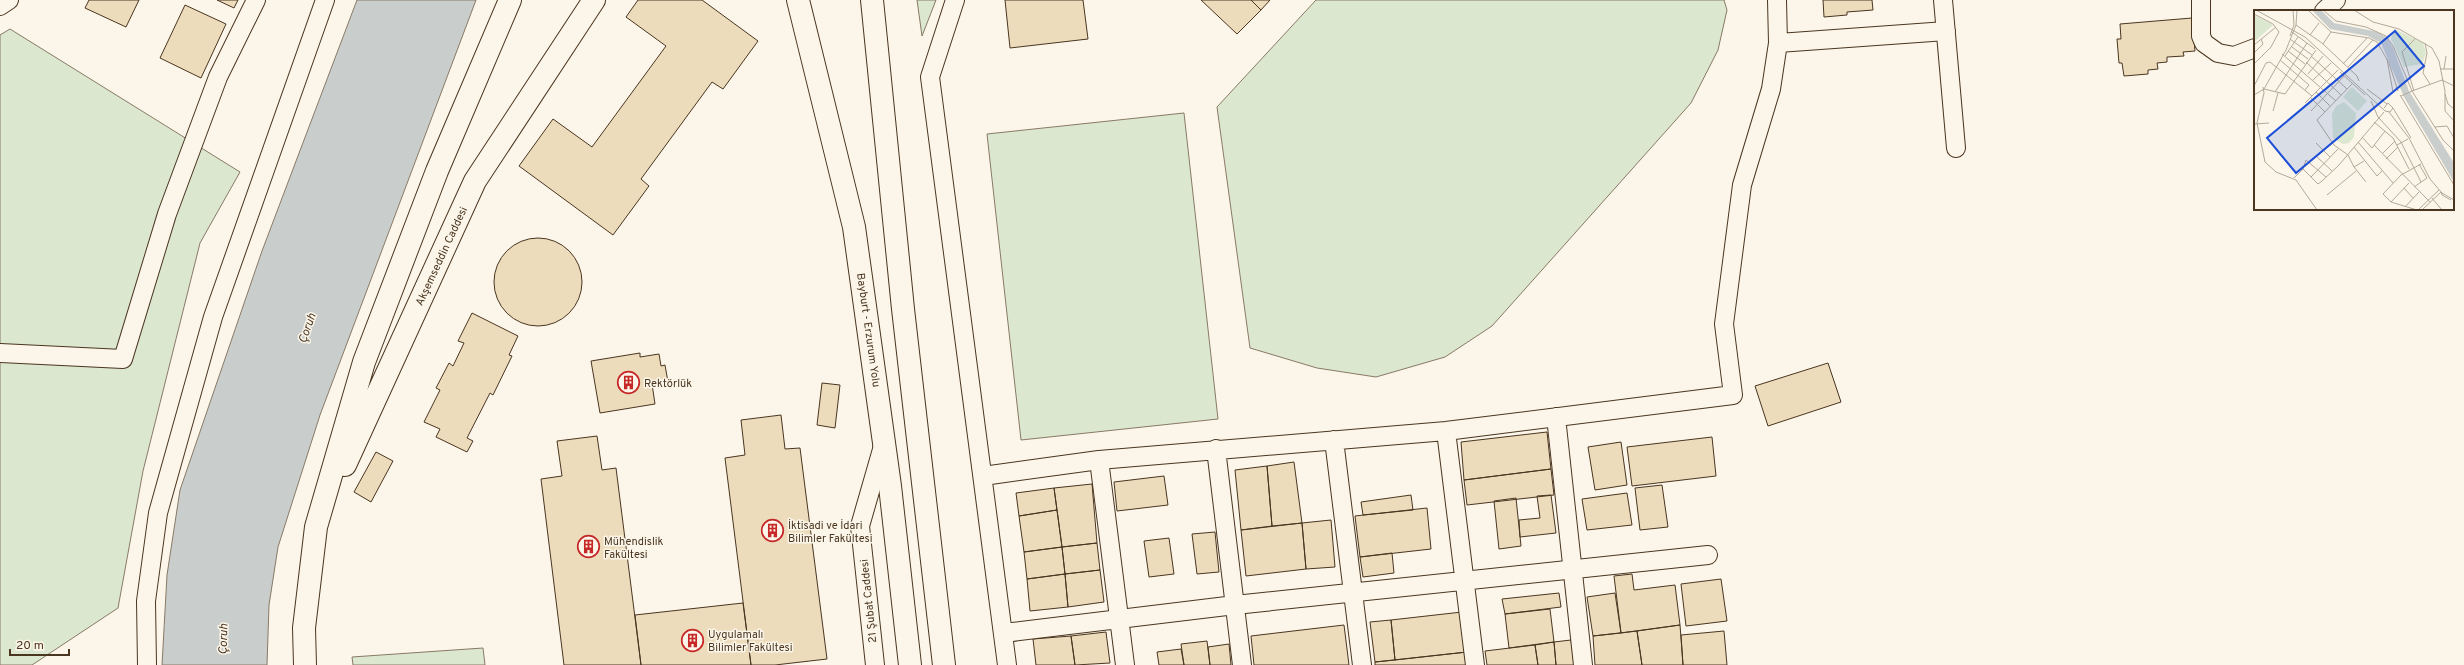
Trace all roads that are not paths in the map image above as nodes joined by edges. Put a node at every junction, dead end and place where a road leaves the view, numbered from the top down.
1 (9, 0) edge
2 (256, 0) edge
3 (325, 0) edge
4 (510, 0) edge
5 (594, 0) edge
6 (798, 0) edge
7 (872, 0) edge
8 (955, 0) edge
9 (1777, 0) edge
10 (1943, 0) edge
11 (2201, 0) edge
12 (2336, 0) edge
13 (0, 6) edge
14 (2325, 10) edge
15 (1946, 31) junction
16 (1778, 43) junction
17 (2254, 48) edge
18 (1956, 148) dead end
19 (0, 353) edge
20 (1556, 417) junction
21 (1446, 431) junction
22 (1334, 440) junction
23 (884, 444) junction
24 (1216, 450) junction
25 (1099, 460) junction
26 (983, 476) junction
27 (316, 527) junction
28 (1708, 555) dead end
29 (1572, 570) junction
30 (1466, 581) junction
31 (1354, 593) junction
32 (1235, 605) junction
33 (1119, 619) junction
34 (1004, 633) junction
35 (147, 665) edge
36 (305, 665) edge
37 (875, 665) edge
38 (910, 665) edge
39 (944, 665) edge
40 (1007, 665) edge
41 (1125, 665) edge
42 (1242, 665) edge
43 (1362, 665) edge
44 (1475, 665) edge
45 (1583, 665) edge

1 - 13 street
2 - 19 street
3 - 35 street
4 - 27 main road, Akşemseddin Caddesi
5 - 27 main road, Akşemseddin Caddesi
6 - 23 main road, Bayburt - Erzurum Yolu
7 - 39 main road
8 - 26 street
9 - 16 street
10 - 15 street
11 - 17 street
12 - 14 street
15 - 16 street
15 - 18 street
16 - 20 street
20 - 21 street
20 - 29 street
21 - 22 street
21 - 30 street
22 - 24 street
22 - 31 street
23 - 37 street, 21 Şubat Caddesi
23 - 38 main road, Bayburt - Erzurum Yolu
24 - 25 street
24 - 32 street
25 - 26 street
25 - 33 street
26 - 34 street
27 - 36 main road, Akşemseddin Caddesi
28 - 29 street
29 - 30 street
29 - 45 street
30 - 31 street
30 - 44 street
31 - 32 street
31 - 43 street
32 - 33 street
32 - 42 street
33 - 34 street
33 - 41 street
34 - 40 street

